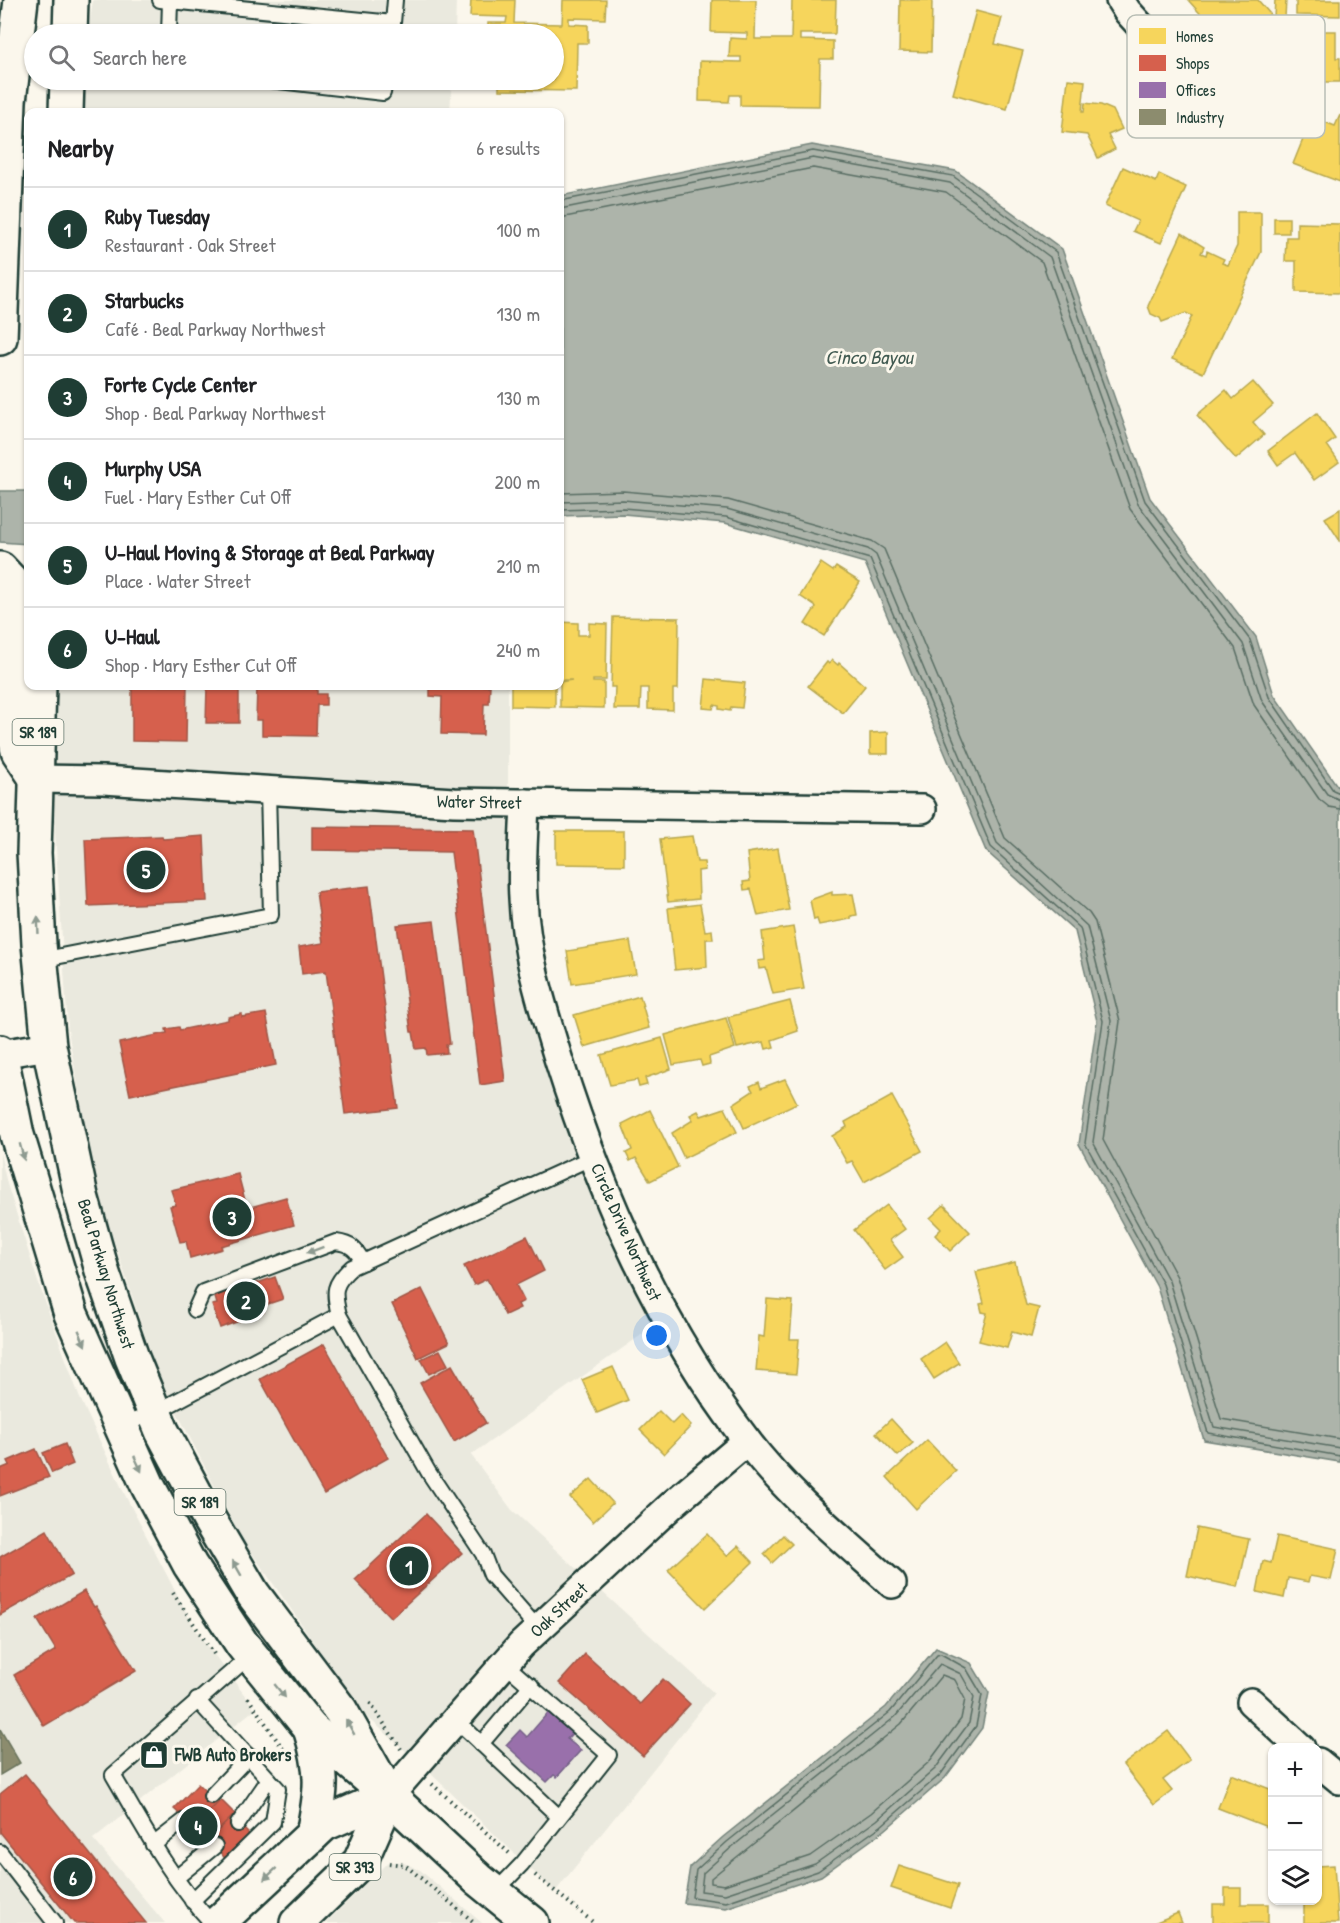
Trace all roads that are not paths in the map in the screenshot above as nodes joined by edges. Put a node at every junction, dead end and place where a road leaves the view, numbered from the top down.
1 (21, 0) edge
2 (71, 0) edge
3 (395, 0) edge
4 (1120, 0) edge
5 (165, 1) edge
6 (1131, 15) edge
7 (70, 24) edge
8 (168, 24) edge
9 (351, 24) edge
10 (393, 24) edge
11 (67, 90) edge
12 (357, 90) edge
13 (383, 90) edge
14 (66, 108) edge
15 (0, 338) edge
16 (0, 569) edge
17 (39, 690) edge
18 (36, 779) junction
19 (268, 790) junction
20 (525, 803) junction
21 (922, 809) dead end
22 (40, 960) junction
23 (49, 1046) junction
24 (0, 1054) edge
25 (593, 1157) junction
26 (363, 1262) junction
27 (61, 1281) junction
28 (195, 1310) dead end
29 (339, 1315) junction
30 (154, 1413) junction
31 (120, 1426) junction
32 (747, 1441) junction
33 (892, 1584) dead end
34 (538, 1629) junction
35 (251, 1655) junction
36 (504, 1662) junction
37 (531, 1686) junction
38 (197, 1700) junction
39 (1251, 1702) dead end
40 (454, 1719) junction
41 (310, 1728) junction
42 (1295, 1743) edge
43 (482, 1744) junction
44 (249, 1756) junction
45 (1322, 1766) edge
46 (270, 1779) junction
47 (1340, 1780) edge
48 (211, 1796) dead end
49 (389, 1796) junction
50 (558, 1816) junction
51 (185, 1820) dead end
52 (237, 1824) dead end
53 (313, 1834) junction
54 (153, 1845) junction
55 (215, 1846) dead end
56 (0, 1852) edge
57 (176, 1878) junction
58 (495, 1893) junction
59 (192, 1901) junction
60 (55, 1923) edge
61 (212, 1923) edge
62 (218, 1923) edge
63 (297, 1923) edge
64 (532, 1923) edge

1 - 15 main road
2 - 7 main road
3 - 10 lane
4 - 6 street
5 - 8 lane
5 - 9 lane
11 - 14 main road
12 - 13 lane
16 - 18 main road
17 - 18 main road, Beal Parkway Northwest / SR 189
18 - 19 street, Water Street
22 -> 18 main road, Beal Parkway Northwest / SR 189
19 - 20 street, Water Street
19 - 22 lane
20 - 21 street, Water Street
20 - 25 street, Circle Drive Northwest
22 - 23 main road, Beal Parkway Northwest / SR 189
23 - 24 street
23 - 30 main road, Beal Parkway Northwest / SR 189
24 -> 27 main road, Beal Parkway Northwest / SR 189
25 - 26 lane
25 - 32 street, Circle Drive Northwest
26 -> 28 lane
26 - 29 lane
27 - 30 main road
27 -> 31 main road, Beal Parkway Northwest / SR 189
29 - 30 lane
29 - 34 lane
30 - 31 lane
49 -> 30 main road, Beal Parkway Northwest / SR 189
31 -> 35 main road, Beal Parkway Northwest / SR 189
32 - 33 street, Circle Drive Northwest
32 - 34 street, Oak Street
34 - 36 street, Oak Street
35 - 38 lane
35 -> 41 main road, Beal Parkway Northwest / SR 189
36 - 37 lane
36 - 40 street, Oak Street
37 - 43 lane
37 - 50 lane
38 - 44 lane
38 - 54 lane
39 - 42 street
40 - 43 lane
40 - 49 street, Oak Street
41 - 49 main road, Beal Parkway Northwest / SR 189
41 - 53 main road
43 - 50 lane
44 - 46 lane
44 - 48 lane
45 - 47 street
46 - 52 lane
46 - 59 lane
49 - 53 main road, SR 393
49 - 58 main road, Beal Parkway Northwest / SR 189
49 - 63 main road, SR 393
50 - 58 lane
51 - 54 lane
53 -> 62 main road, SR 393
54 - 57 lane
55 - 57 lane
56 - 60 lane
57 - 59 lane
58 - 64 main road, Beal Parkway Northwest / SR 189
59 - 61 lane

